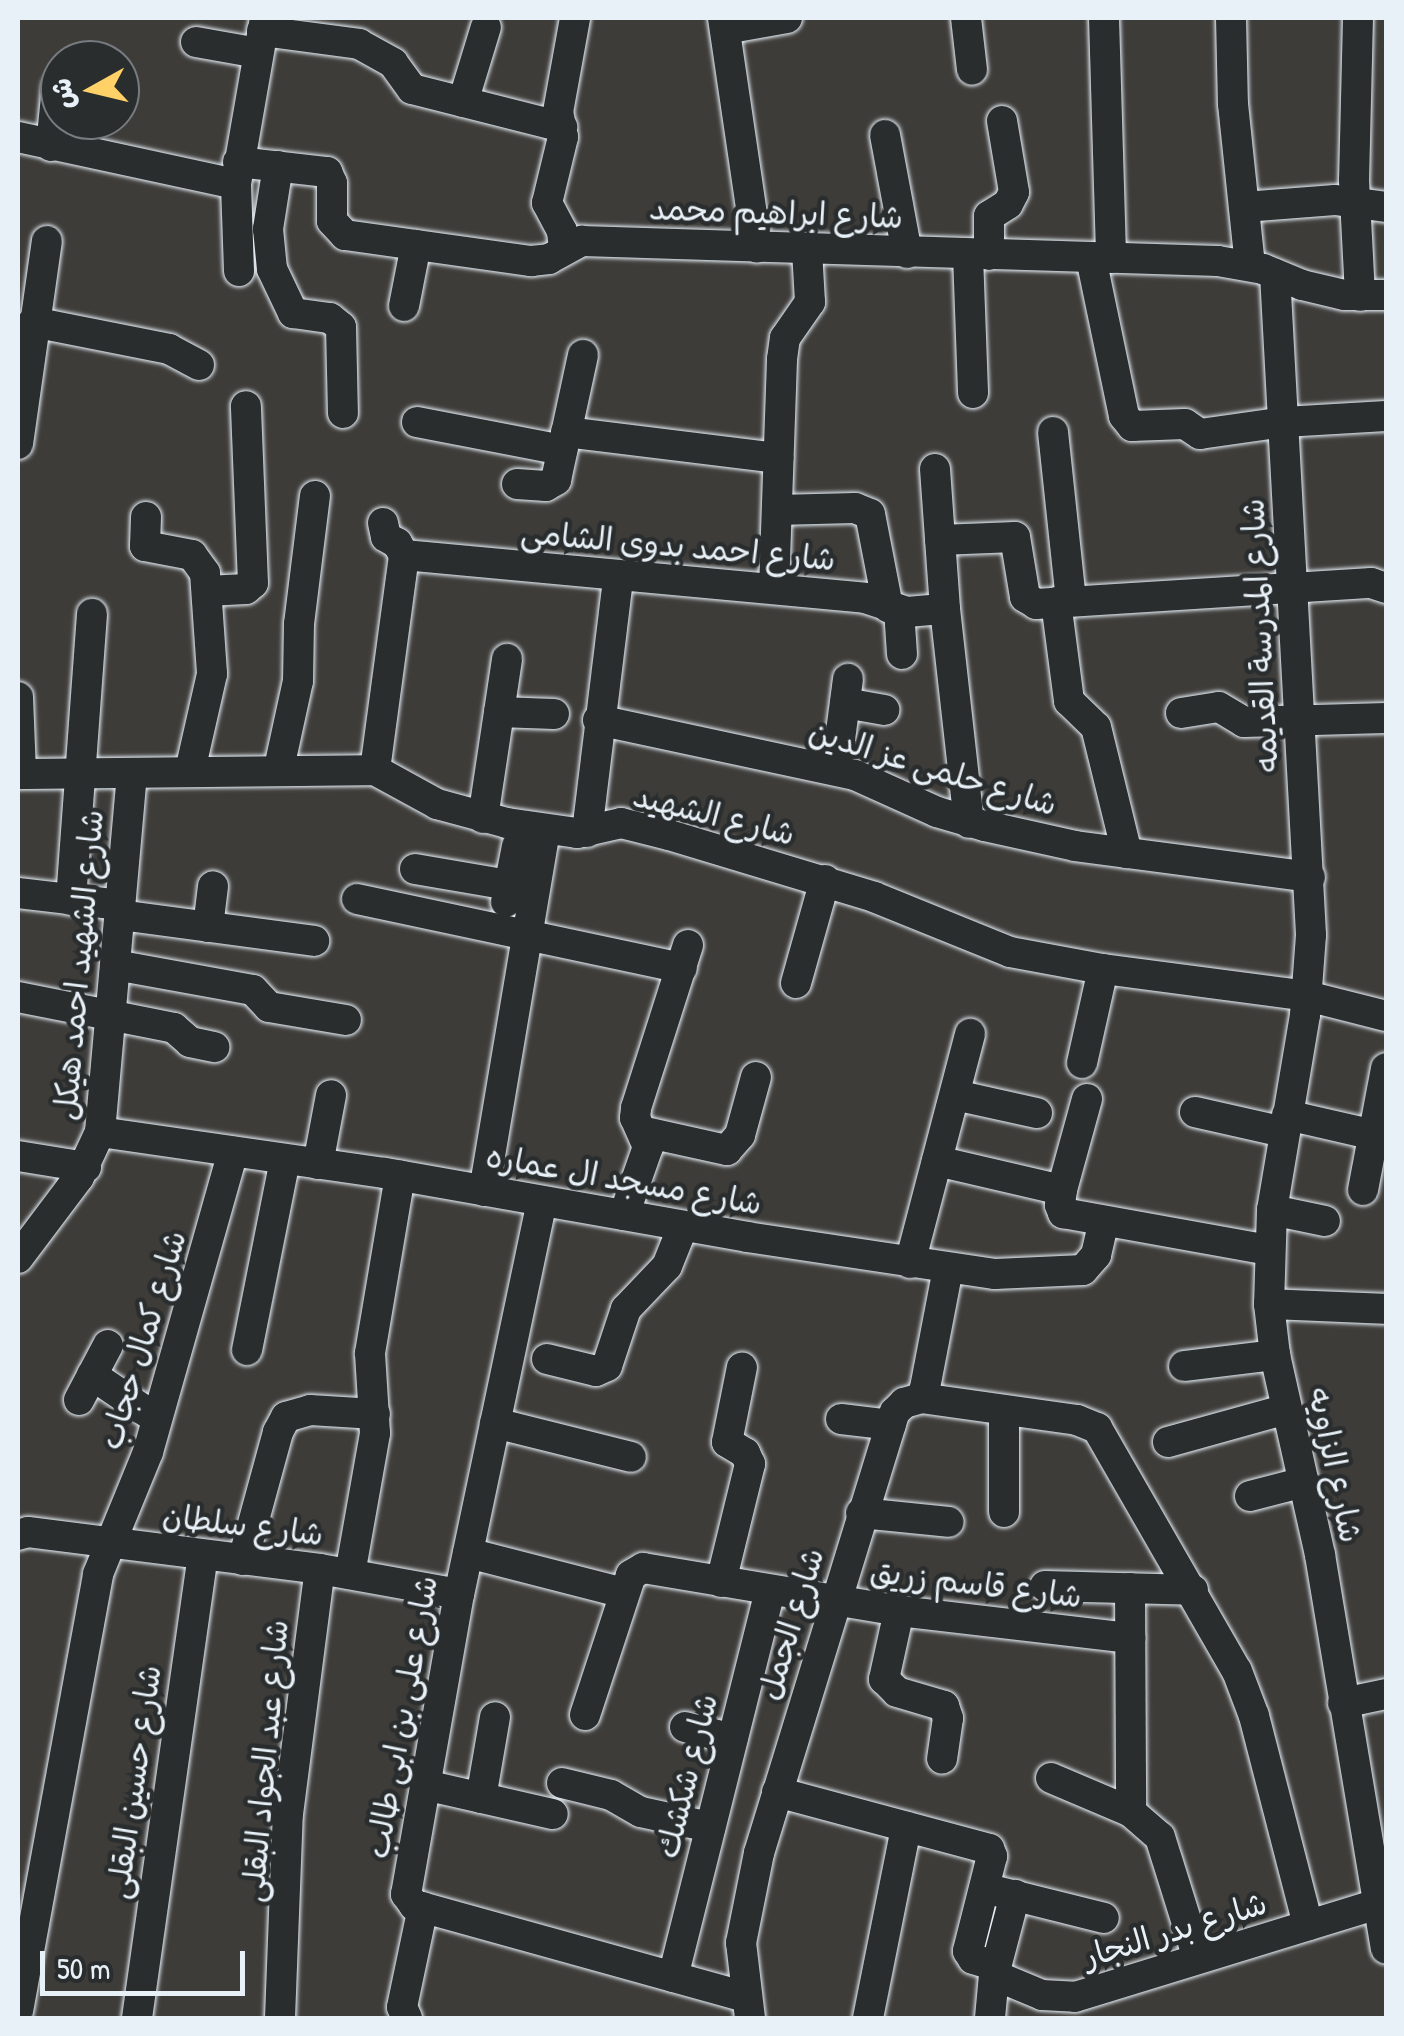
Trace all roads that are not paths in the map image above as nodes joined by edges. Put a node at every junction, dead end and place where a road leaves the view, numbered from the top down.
1 (576, 18) edge
2 (787, 18) edge
3 (966, 18) edge
4 (1104, 18) edge
5 (1232, 18) edge
6 (1358, 18) edge
7 (724, 24) edge
8 (486, 27) dead end
9 (374, 32) edge
10 (262, 34) edge
11 (196, 42) dead end
12 (972, 70) dead end
13 (463, 102) junction
14 (1002, 121) dead end
15 (562, 126) junction
16 (885, 135) dead end
17 (18, 137) edge
18 (52, 140) edge
19 (51, 146) junction
20 (278, 166) junction
21 (237, 174) junction
22 (1355, 202) junction
23 (1244, 207) junction
24 (1386, 207) edge
25 (47, 241) dead end
26 (416, 244) junction
27 (757, 247) junction
28 (564, 248) junction
29 (807, 250) junction
30 (907, 253) junction
31 (978, 255) junction
32 (1101, 258) junction
33 (239, 270) dead end
34 (1262, 270) junction
35 (1373, 295) edge
36 (404, 306) dead end
37 (26, 337) edge
38 (583, 355) dead end
39 (198, 365) dead end
40 (973, 394) dead end
41 (246, 406) dead end
42 (343, 413) dead end
43 (1386, 416) edge
44 (417, 422) dead end
45 (1284, 422) junction
46 (1053, 432) dead end
47 (564, 441) junction
48 (18, 444) edge
49 (778, 458) junction
50 (935, 470) dead end
51 (516, 484) dead end
52 (315, 496) dead end
53 (777, 510) junction
54 (146, 517) dead end
55 (383, 523) dead end
56 (940, 540) junction
57 (404, 555) junction
58 (618, 578) junction
59 (1293, 587) junction
60 (1386, 588) edge
61 (207, 590) junction
62 (774, 590) junction
63 (1063, 602) junction
64 (894, 608) junction
65 (945, 609) junction
66 (92, 614) dead end
67 (902, 654) dead end
68 (506, 659) dead end
69 (18, 697) edge
70 (884, 710) dead end
71 (499, 712) junction
72 (1181, 713) dead end
73 (554, 714) dead end
74 (1386, 718) edge
75 (598, 720) junction
76 (1297, 720) junction
77 (279, 768) junction
78 (190, 770) junction
79 (374, 770) junction
80 (836, 770) junction
81 (20, 774) edge
82 (132, 774) junction
83 (79, 776) junction
84 (483, 818) junction
85 (969, 822) junction
86 (545, 829) junction
87 (587, 832) junction
88 (517, 846) dead end
89 (1127, 852) junction
90 (415, 869) dead end
91 (1310, 876) junction
92 (825, 880) junction
93 (509, 885) junction
94 (213, 886) dead end
95 (18, 894) edge
96 (357, 899) dead end
97 (71, 900) junction
98 (120, 910) junction
99 (208, 927) junction
100 (514, 932) junction
101 (314, 941) dead end
102 (115, 965) junction
103 (1104, 969) junction
104 (796, 983) dead end
105 (1307, 996) junction
106 (18, 997) edge
107 (1386, 1016) edge
108 (111, 1018) junction
109 (346, 1020) dead end
110 (970, 1034) dead end
111 (214, 1048) dead end
112 (1082, 1064) dead end
113 (1386, 1068) edge
114 (756, 1077) dead end
115 (331, 1095) dead end
116 (954, 1095) junction
117 (1087, 1099) dead end
118 (1196, 1112) dead end
119 (1038, 1113) dead end
120 (1286, 1124) junction
121 (100, 1132) junction
122 (644, 1132) junction
123 (1374, 1136) junction
124 (233, 1152) junction
125 (18, 1156) edge
126 (285, 1160) junction
127 (937, 1162) junction
128 (318, 1164) junction
129 (86, 1167) junction
130 (400, 1176) junction
131 (1062, 1190) junction
132 (1363, 1190) dead end
133 (484, 1191) junction
134 (542, 1201) junction
135 (1272, 1210) junction
136 (624, 1215) junction
137 (1104, 1221) junction
138 (1325, 1221) dead end
139 (683, 1226) junction
140 (28, 1232) edge
141 (1269, 1250) junction
142 (18, 1258) edge
143 (910, 1263) junction
144 (948, 1269) junction
145 (1270, 1304) junction
146 (1386, 1309) edge
147 (108, 1345) dead end
148 (247, 1350) dead end
149 (1275, 1355) junction
150 (547, 1359) dead end
151 (1184, 1366) dead end
152 (742, 1367) dead end
153 (920, 1398) junction
154 (1286, 1409) junction
155 (1004, 1410) junction
156 (376, 1414) junction
157 (158, 1419) junction
158 (841, 1419) dead end
159 (495, 1423) junction
160 (891, 1426) junction
161 (1168, 1442) dead end
162 (631, 1458) dead end
163 (1304, 1482) junction
164 (1250, 1496) dead end
165 (1004, 1512) dead end
166 (862, 1513) junction
167 (950, 1522) dead end
168 (18, 1535) edge
169 (107, 1544) junction
170 (468, 1553) junction
171 (203, 1555) junction
172 (243, 1560) junction
173 (320, 1570) junction
174 (350, 1574) junction
175 (630, 1582) junction
176 (721, 1582) junction
177 (1045, 1586) dead end
178 (1130, 1588) junction
179 (1193, 1590) junction
180 (770, 1592) junction
181 (459, 1594) junction
182 (834, 1601) junction
183 (899, 1611) junction
184 (1130, 1638) junction
185 (1386, 1694) edge
186 (1343, 1703) junction
187 (585, 1715) dead end
188 (495, 1717) dead end
189 (685, 1726) dead end
190 (732, 1739) junction
191 (942, 1758) dead end
192 (1052, 1778) dead end
193 (562, 1783) dead end
194 (425, 1785) junction
195 (776, 1792) junction
196 (481, 1798) junction
197 (1373, 1800) edge
198 (1131, 1812) junction
199 (552, 1814) dead end
200 (710, 1827) junction
201 (906, 1827) junction
202 (984, 1888) junction
203 (1015, 1896) junction
204 (1378, 1904) junction
205 (422, 1907) junction
206 (1104, 1918) dead end
207 (1308, 1925) junction
208 (1386, 1948) edge
209 (1198, 1958) junction
210 (995, 1971) junction
211 (673, 1977) junction
212 (1096, 2005) edge
213 (748, 2008) edge
214 (19, 2015) edge
215 (137, 2018) edge
216 (280, 2018) edge
217 (407, 2018) edge
218 (868, 2018) edge
219 (990, 2018) edge

1 - 15 street
2 - 7 street
3 - 12 street
4 - 32 street
5 - 23 street, شارع المدرسة القديمه
6 - 22 street
7 - 27 street
8 - 13 street
9 - 10 street
9 - 13 street
10 - 11 street
10 - 21 street
13 - 15 street
14 - 31 street
15 - 28 street
16 - 30 street
17 - 19 street
18 - 19 street
19 - 21 street
20 - 21 street
20 - 26 street, شارع ابراهيم محمد
20 - 42 street
21 - 33 street
22 - 23 street
22 - 24 street
22 - 35 street
23 - 34 street, شارع المدرسة القديمه
25 - 37 street
26 - 28 street, شارع ابراهيم محمد
26 - 36 street
27 - 28 street, شارع ابراهيم محمد
27 - 29 street, شارع ابراهيم محمد
29 - 30 street, شارع ابراهيم محمد
29 - 49 street
30 - 31 street, شارع ابراهيم محمد
31 - 32 street, شارع ابراهيم محمد
31 - 40 street
32 - 34 street, شارع ابراهيم محمد
32 - 45 street
34 - 35 street, شارع ابراهيم محمد
34 - 45 street, شارع المدرسة القديمه
37 - 39 street
37 - 48 street
38 - 47 street
41 - 61 street
43 - 45 street
44 - 47 street
45 - 59 street, شارع المدرسة القديمه
46 - 63 street
47 - 49 street
47 - 51 street
49 - 53 street
50 - 56 street
52 - 77 street
53 - 62 street
53 - 64 street
54 - 61 street
55 - 57 street
56 - 63 street
56 - 65 street
57 - 58 street, شارع احمد بدوى الشامى
57 - 79 street
58 - 62 street, شارع احمد بدوى الشامى
58 - 75 street
59 - 60 street
59 - 63 street
59 - 76 street, شارع المدرسة القديمه
61 - 78 street
62 - 64 street, شارع احمد بدوى الشامى
63 - 89 street
64 - 65 street, شارع احمد بدوى الشامى
64 - 67 street
65 - 85 street
66 - 83 street
68 - 71 street
69 - 81 street
70 - 80 street
71 - 73 street
71 - 84 street
72 - 76 street
74 - 76 street
75 - 80 street, شارع حلمى عز الدين
75 - 87 street
76 - 91 street, شارع المدرسة القديمه
77 - 78 street, شارع الشهيد
77 - 79 street, شارع الشهيد
78 - 82 street, شارع الشهيد
79 - 84 street, شارع الشهيد
80 - 85 street, شارع حلمى عز الدين
81 - 83 street, شارع الشهيد
82 - 83 street, شارع الشهيد
82 - 98 street, شارع الشهيد احمد هيكل
83 - 97 street
84 - 86 street, شارع الشهيد
85 - 89 street, شارع حلمى عز الدين
86 - 87 street, شارع الشهيد
86 - 100 street
87 - 92 street, شارع الشهيد
88 - 93 street
89 - 91 street, شارع حلمى عز الدين
90 - 93 street
91 - 105 street, شارع المدرسة القديمه
92 - 103 street, شارع الشهيد
92 - 104 street
93 - 100 street
94 - 99 street
95 - 97 street
96 - 100 street
97 - 98 street
98 - 99 street
98 - 102 street, شارع الشهيد احمد هيكل
99 - 101 street
100 - 122 street
100 - 133 street
102 - 108 street, شارع الشهيد احمد هيكل
102 - 109 street
103 - 105 street, شارع الشهيد
103 - 112 street
105 - 107 street, شارع الشهيد
105 - 120 street, شارع الزاويه
106 - 108 street
108 - 111 street
108 - 121 street, شارع الشهيد احمد هيكل
110 - 116 street
113 - 123 street
114 - 122 street
115 - 128 street
116 - 119 street
116 - 127 street
117 - 131 street
118 - 120 street
120 - 123 street
120 - 135 street, شارع الزاويه
121 - 124 street, شارع مسجد ال عماره
121 - 129 street, شارع الشهيد احمد هيكل
122 - 136 street
123 - 132 street
124 - 126 street, شارع مسجد ال عماره
124 - 157 street, شارع كمال حجاب
125 - 129 street
126 - 128 street, شارع مسجد ال عماره
126 - 148 street
127 - 131 street
127 - 143 street
128 - 130 street, شارع مسجد ال عماره
129 - 140 street, شارع الشهيد احمد هيكل
130 - 133 street, شارع مسجد ال عماره
130 - 156 street
131 - 137 street
133 - 134 street, شارع مسجد ال عماره
134 - 136 street, شارع مسجد ال عماره
134 - 159 street, شارع على بن ابى طالب
135 - 138 street
135 - 141 street, شارع الزاويه
136 - 139 street, شارع مسجد ال عماره
137 - 141 street
137 - 144 street, شارع مسجد ال عماره
139 - 143 street, شارع مسجد ال عماره
139 - 150 street
140 - 142 street, شارع الشهيد احمد هيكل
141 - 145 street, شارع الزاويه
143 - 144 street, شارع مسجد ال عماره
144 - 153 street
145 - 146 street
145 - 149 street, شارع الزاويه
147 - 157 street
149 - 151 street
149 - 154 street, شارع الزاويه
152 - 176 street
153 - 155 street
153 - 160 street, شارع الجمل
154 - 161 street
154 - 163 street, شارع الزاويه
155 - 165 street
155 - 179 street
156 - 172 street
156 - 174 street
157 - 169 street, شارع كمال حجاب
158 - 160 street
159 - 162 street
159 - 170 street, شارع على بن ابى طالب
160 - 166 street, شارع الجمل
163 - 164 street
163 - 186 street, شارع الزاويه
166 - 167 street
166 - 182 street, شارع الجمل
168 - 169 street, شارع سلطان
169 - 171 street, شارع سلطان
169 - 214 street, شارع كمال حجاب
170 - 175 street, شارع قاسم زريق
170 - 181 street, شارع على بن ابى طالب
171 - 172 street, شارع سلطان
171 - 215 street, شارع حسين البقلى
172 - 173 street, شارع سلطان
173 - 174 street, شارع سلطان
173 - 216 street, شارع عبد الجواد البقلى
174 - 181 street, شارع سلطان
175 - 176 street, شارع قاسم زريق
175 - 187 street
176 - 180 street, شارع قاسم زريق
177 - 178 street
178 - 179 street
178 - 184 street
179 - 207 street
180 - 182 street, شارع قاسم زريق
180 - 190 street, شارع شكشك
181 - 194 street, شارع على بن ابى طالب
182 - 183 street, شارع قاسم زريق
182 - 195 street, شارع الجمل
183 - 184 street, شارع قاسم زريق
183 - 191 street
184 - 198 street
185 - 186 street
186 - 197 street, شارع الزاويه
188 - 196 street
189 - 190 street
190 - 200 street, شارع شكشك
192 - 198 street
193 - 200 street
194 - 196 street
194 - 205 street, شارع على بن ابى طالب
195 - 201 street
195 - 213 street, شارع الجمل
196 - 199 street
197 - 204 street, شارع الزاويه
198 - 209 street
200 - 211 street, شارع شكشك
201 - 202 street
201 - 218 street
202 - 203 street
202 - 210 street
203 - 206 street
203 - 210 street
204 - 207 street, شارع بدر النجار
204 - 208 street, شارع الزاويه
205 - 211 street
205 - 217 street
207 - 209 street, شارع بدر النجار
209 - 212 street, شارع بدر النجار
210 - 212 street, شارع بدر النجار
210 - 219 street
211 - 213 street

